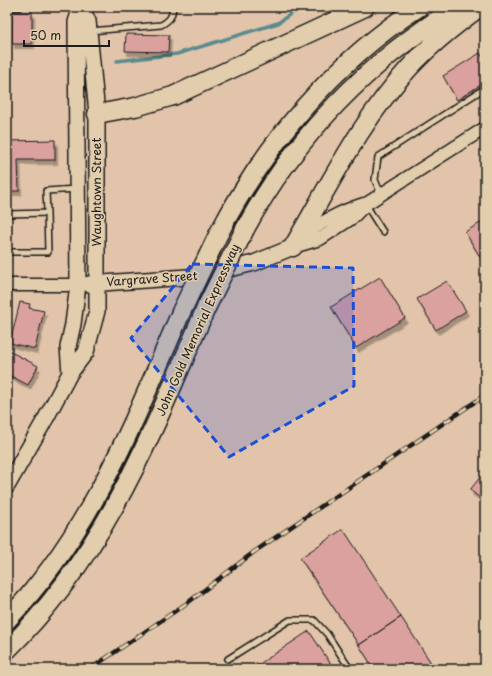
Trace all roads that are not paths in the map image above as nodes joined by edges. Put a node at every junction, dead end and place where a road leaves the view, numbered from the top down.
1 (7, 7) edge
2 (20, 7) edge
3 (81, 7) edge
4 (173, 7) edge
5 (365, 7) edge
6 (419, 7) edge
7 (458, 7) edge
8 (480, 7) edge
9 (89, 31) junction
10 (485, 88) edge
11 (97, 114) junction
12 (77, 126) junction
13 (485, 128) edge
14 (78, 189) junction
15 (381, 194) junction
16 (366, 204) junction
17 (47, 213) junction
18 (7, 214) edge
19 (383, 232) dead end
20 (293, 247) junction
21 (7, 252) edge
22 (98, 283) junction
23 (7, 285) edge
24 (78, 285) junction
25 (70, 373) junction
26 (7, 486) edge
27 (7, 620) edge
28 (7, 650) edge
29 (228, 659) dead end
30 (350, 669) edge

1 - 2 lane
3 - 9 main road, Waughtown Street
3 - 12 main road, Waughtown Street
4 - 9 lane
5 - 11 highway
6 - 27 highway, John Gold Memorial Expressway, bridge
7 - 28 highway, John Gold Memorial Expressway, bridge
8 - 20 highway
9 - 11 main road, Waughtown Street
10 - 15 lane
11 - 12 main road
11 - 22 main road, Waughtown Street
12 - 14 main road, Waughtown Street
13 - 15 street, Vargrave Street
14 - 17 lane
14 - 24 main road, Waughtown Street
15 - 16 street, Vargrave Street
16 - 19 lane
16 - 20 street, Vargrave Street
17 - 18 lane
17 - 21 lane
20 - 22 main road, Vargrave Street
22 - 24 main road, Vargrave Street
22 - 25 main road, Waughtown Street
23 - 24 street, Vargrave Street
24 - 25 main road, Waughtown Street
25 - 26 main road, Waughtown Street
29 - 30 lane

